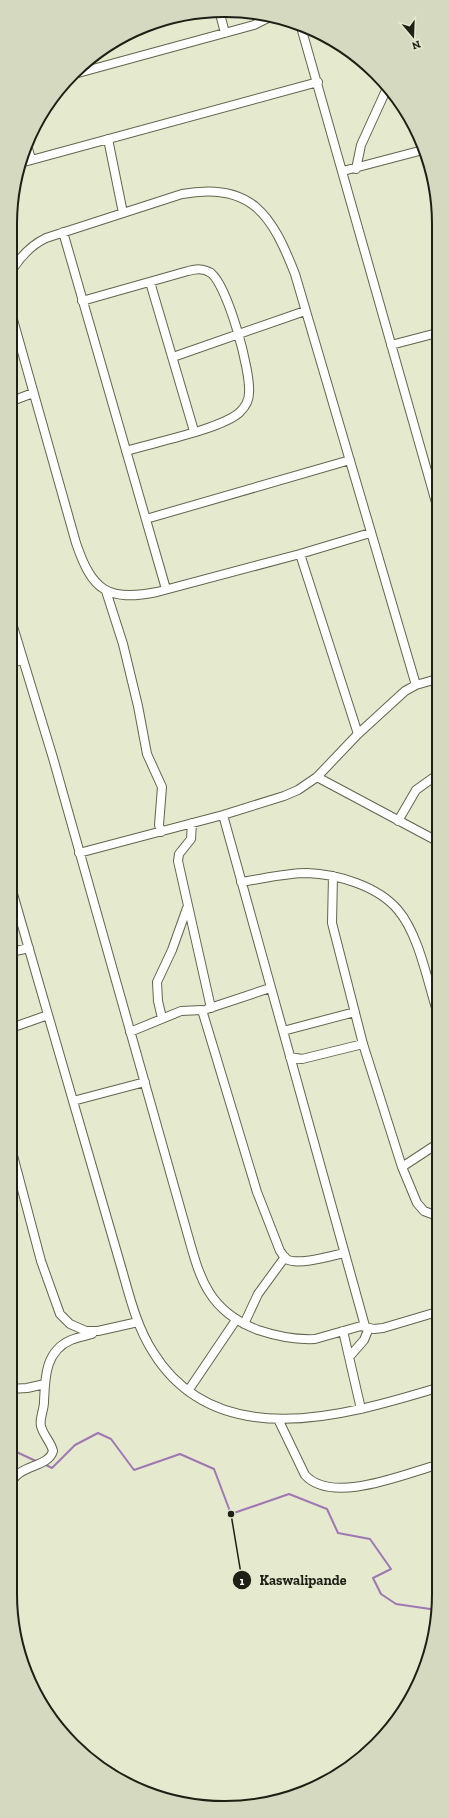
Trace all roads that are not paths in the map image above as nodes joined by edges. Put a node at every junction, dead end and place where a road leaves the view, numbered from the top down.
1 (221, 17) edge
2 (262, 21) edge
3 (303, 32) edge
4 (225, 33) junction
5 (85, 71) edge
6 (318, 82) junction
7 (385, 93) edge
8 (108, 139) junction
9 (418, 151) edge
10 (28, 161) edge
11 (356, 169) junction
12 (343, 171) junction
13 (123, 213) junction
14 (63, 232) junction
15 (17, 262) edge
16 (150, 282) junction
17 (82, 301) junction
18 (305, 311) junction
19 (17, 334) edge
20 (432, 334) edge
21 (238, 335) junction
22 (391, 345) junction
23 (173, 357) junction
24 (33, 393) junction
25 (17, 399) edge
26 (194, 431) junction
27 (126, 451) junction
28 (350, 460) junction
29 (432, 476) edge
30 (146, 518) junction
31 (370, 533) junction
32 (300, 554) junction
33 (166, 589) junction
34 (106, 591) junction
35 (17, 640) edge
36 (23, 660) junction
37 (17, 662) edge
38 (432, 680) edge
39 (416, 685) junction
40 (358, 734) junction
41 (317, 777) junction
42 (432, 779) edge
43 (223, 815) junction
44 (398, 821) junction
45 (192, 823) junction
46 (161, 832) junction
47 (432, 838) edge
48 (79, 853) junction
49 (333, 876) junction
50 (241, 882) junction
51 (17, 907) edge
52 (187, 908) junction
53 (29, 948) junction
54 (17, 951) edge
55 (270, 988) junction
56 (432, 996) edge
57 (211, 1008) junction
58 (202, 1010) junction
59 (355, 1012) junction
60 (48, 1015) junction
61 (162, 1018) junction
62 (17, 1026) edge
63 (283, 1031) junction
64 (130, 1032) junction
65 (363, 1044) junction
66 (290, 1057) junction
67 (145, 1082) junction
68 (73, 1101) junction
69 (432, 1147) edge
70 (402, 1167) junction
71 (17, 1171) edge
72 (432, 1214) edge
73 (344, 1253) junction
74 (285, 1257) junction
75 (432, 1313) edge
76 (236, 1320) junction
77 (138, 1322) junction
78 (244, 1324) junction
79 (367, 1327) junction
80 (98, 1331) junction
81 (343, 1331) junction
82 (350, 1356) junction
83 (45, 1384) junction
84 (17, 1389) edge
85 (432, 1389) edge
86 (188, 1391) junction
87 (361, 1409) junction
88 (278, 1419) junction
89 (432, 1466) edge
90 (17, 1474) edge

1 - 4 street
2 - 4 street
3 - 6 street
4 - 5 street
6 - 8 street
6 - 12 street
7 - 11 street
8 - 10 street
8 - 13 street
9 - 11 street
11 - 12 street
12 - 22 street
13 - 14 street
13 - 18 street
14 - 15 street
14 - 17 street
16 - 17 street
16 - 21 street
16 - 23 street
17 - 27 street
18 - 21 street
18 - 28 street
19 - 24 street
20 - 22 street
21 - 23 street
21 - 26 street
22 - 29 street
23 - 26 street
24 - 25 street
24 - 34 street
26 - 27 street
27 - 30 street
28 - 30 street
28 - 31 street
30 - 33 street
31 - 32 street
31 - 39 street
32 - 33 street
32 - 40 street
33 - 34 street
34 - 46 street
35 - 36 street
36 - 37 street
36 - 48 street
38 - 39 street
39 - 40 street
40 - 41 street
41 - 43 street
41 - 44 street
42 - 44 street
43 - 45 street
43 - 50 street
44 - 47 street
45 - 46 street
45 - 52 street
46 - 48 street
48 - 64 street
49 - 50 street
49 - 56 street
49 - 59 street
50 - 55 street
51 - 53 street
52 - 57 street
52 - 61 street
53 - 54 street
53 - 60 street
55 - 57 street
55 - 63 street
57 - 58 street
58 - 61 street
58 - 74 street
59 - 63 street
59 - 65 street
60 - 62 street
60 - 68 street
61 - 64 street
63 - 66 street
64 - 67 street
65 - 66 street
65 - 70 street
66 - 73 street
67 - 68 street
67 - 76 street
68 - 77 street
69 - 70 street
70 - 72 street
71 - 80 street
73 - 74 street
73 - 79 street
74 - 78 street
75 - 79 street
76 - 78 street
76 - 86 street
77 - 80 street
77 - 86 street
78 - 81 street
79 - 81 street
79 - 82 street
80 - 83 street
81 - 82 street
82 - 87 street
83 - 84 street
83 - 90 street
85 - 87 street
86 - 88 street
87 - 88 street
88 - 89 street

